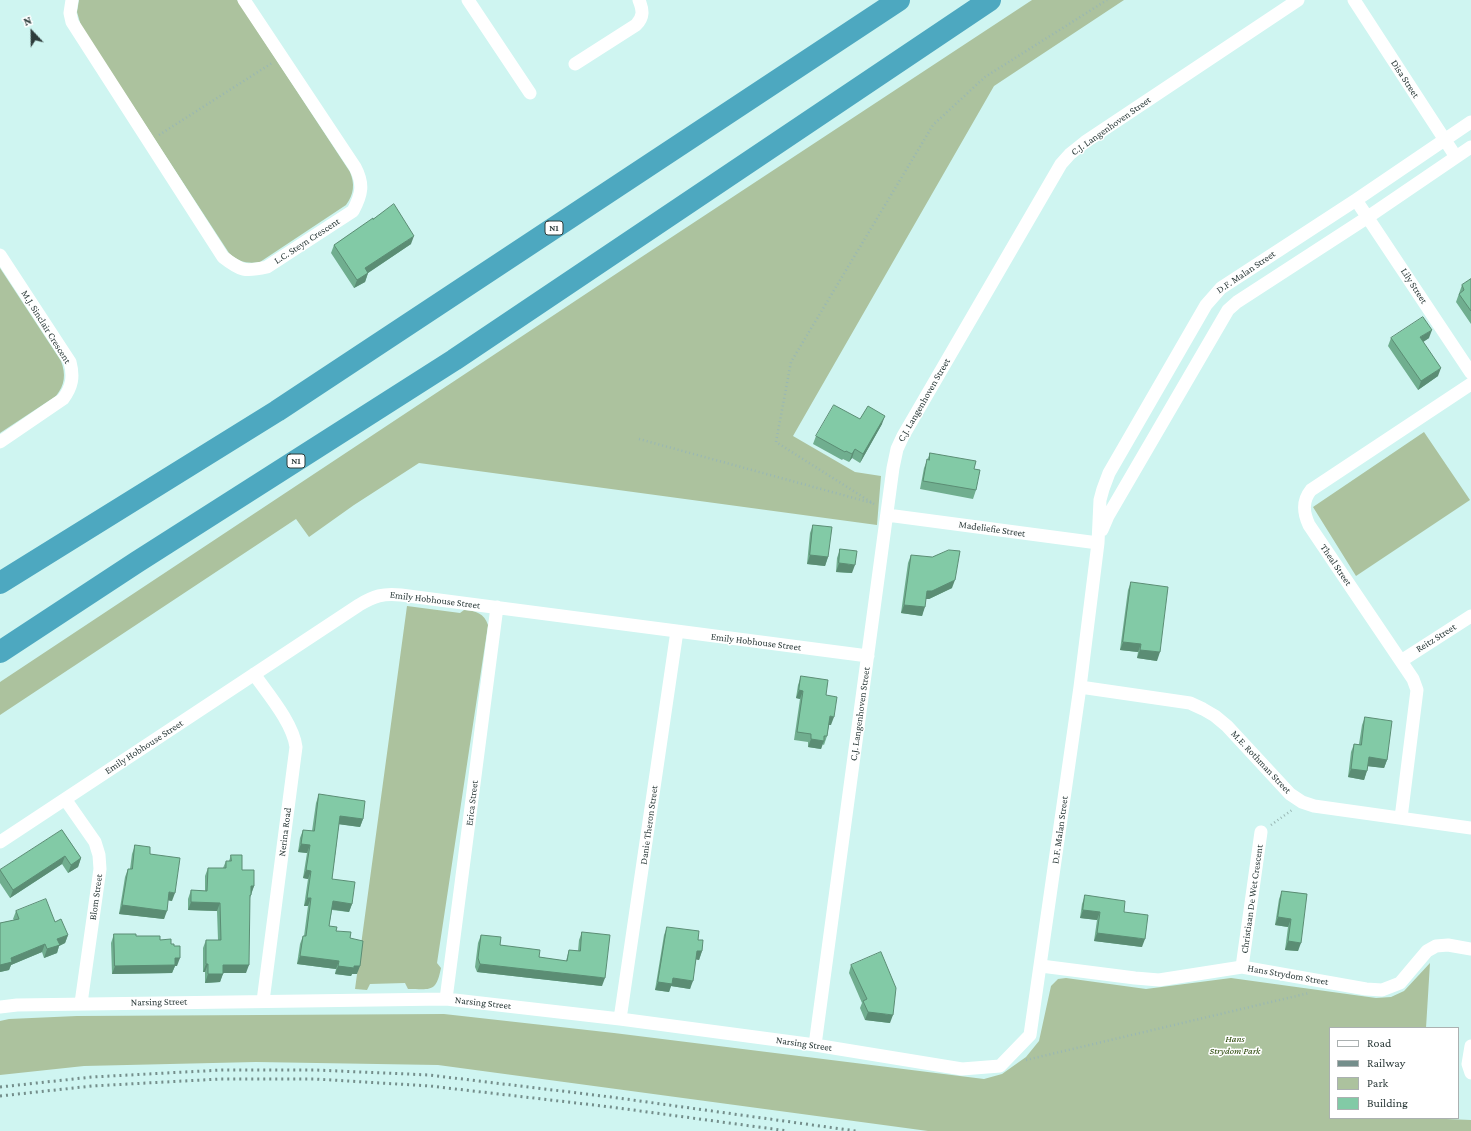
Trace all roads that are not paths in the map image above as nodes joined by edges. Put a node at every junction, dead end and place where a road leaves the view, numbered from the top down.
1 (72, 0) edge
2 (244, 0) edge
3 (468, 0) edge
4 (639, 0) edge
5 (899, 0) edge
6 (990, 0) edge
7 (1298, 0) edge
8 (1354, 0) edge
9 (575, 64) dead end
10 (530, 93) dead end
11 (1471, 122) edge
12 (1444, 139) junction
13 (1471, 148) edge
14 (1456, 157) junction
15 (1356, 200) junction
16 (1368, 217) junction
17 (0, 256) edge
18 (1211, 299) junction
19 (1228, 310) junction
20 (1471, 373) edge
21 (1471, 384) edge
22 (0, 442) edge
23 (208, 454) junction
24 (887, 515) junction
25 (1098, 543) junction
26 (0, 583) edge
27 (0, 593) edge
28 (497, 607) junction
29 (1471, 616) edge
30 (677, 631) junction
31 (0, 652) edge
32 (868, 656) junction
33 (1401, 660) junction
34 (254, 674) junction
35 (1080, 687) junction
36 (65, 799) junction
37 (1401, 818) junction
38 (1471, 828) edge
39 (1261, 832) road end
40 (0, 842) edge
41 (1471, 949) edge
42 (1041, 966) junction
43 (1242, 967) junction
44 (446, 999) junction
45 (263, 1001) junction
46 (81, 1004) junction
47 (0, 1007) edge
48 (620, 1019) junction
49 (814, 1045) junction
50 (1471, 1046) edge
51 (962, 1069) joint
52 (1471, 1073) edge

1 - 2 street, L.C. Steyn Crescent
3 - 10 street
4 - 9 street
5 - 23 highway, N1
6 - 31 highway, N1
7 - 24 street, C.J. Langenhoven Street
8 - 12 street, Disa Street
11 - 12 street, D.F. Malan Street
12 - 14 street, Disa Street
12 - 15 street, D.F. Malan Street
13 - 14 street, D.F. Malan Street
14 - 16 street, D.F. Malan Street
15 - 16 street, Lily Street
15 - 18 street, D.F. Malan Street
16 - 19 street, D.F. Malan Street
16 - 20 street, Lily Street
17 - 22 street, M.J. Sinclair Crescent
18 - 19 street
18 - 25 street, D.F. Malan Street
19 - 25 street, D.F. Malan Street
21 - 33 street, Theal Street
23 - 26 highway
23 - 27 highway, N1
24 - 25 street, Madeliefie Street
24 - 32 street, C.J. Langenhoven Street
25 - 35 street, D.F. Malan Street
28 - 30 street, Emily Hobhouse Street
28 - 34 street, Emily Hobhouse Street
28 - 44 street, Erica Street
29 - 33 street, Reitz Street
30 - 32 street, Emily Hobhouse Street
30 - 48 street, Danie Theron Street
32 - 49 street, C.J. Langenhoven Street
33 - 37 street, Theal Street
34 - 36 street, Emily Hobhouse Street
34 - 45 street, Nerina Road
35 - 37 street, M.E. Rothman Street
35 - 42 street, D.F. Malan Street
36 - 40 street, Emily Hobhouse Street
36 - 46 street, Blom Street
37 - 38 street, M.E. Rothman Street
39 - 43 street, Christiaan De Wet Crescent
41 - 43 street, Hans Strydom Street
42 - 43 street, Hans Strydom Street
42 - 51 street, D.F. Malan Street
44 - 45 street, Narsing Street
44 - 48 street, Narsing Street
45 - 46 street, Narsing Street
46 - 47 street, Narsing Street
48 - 49 street, Narsing Street
49 - 51 street, Narsing Street
50 - 52 street

